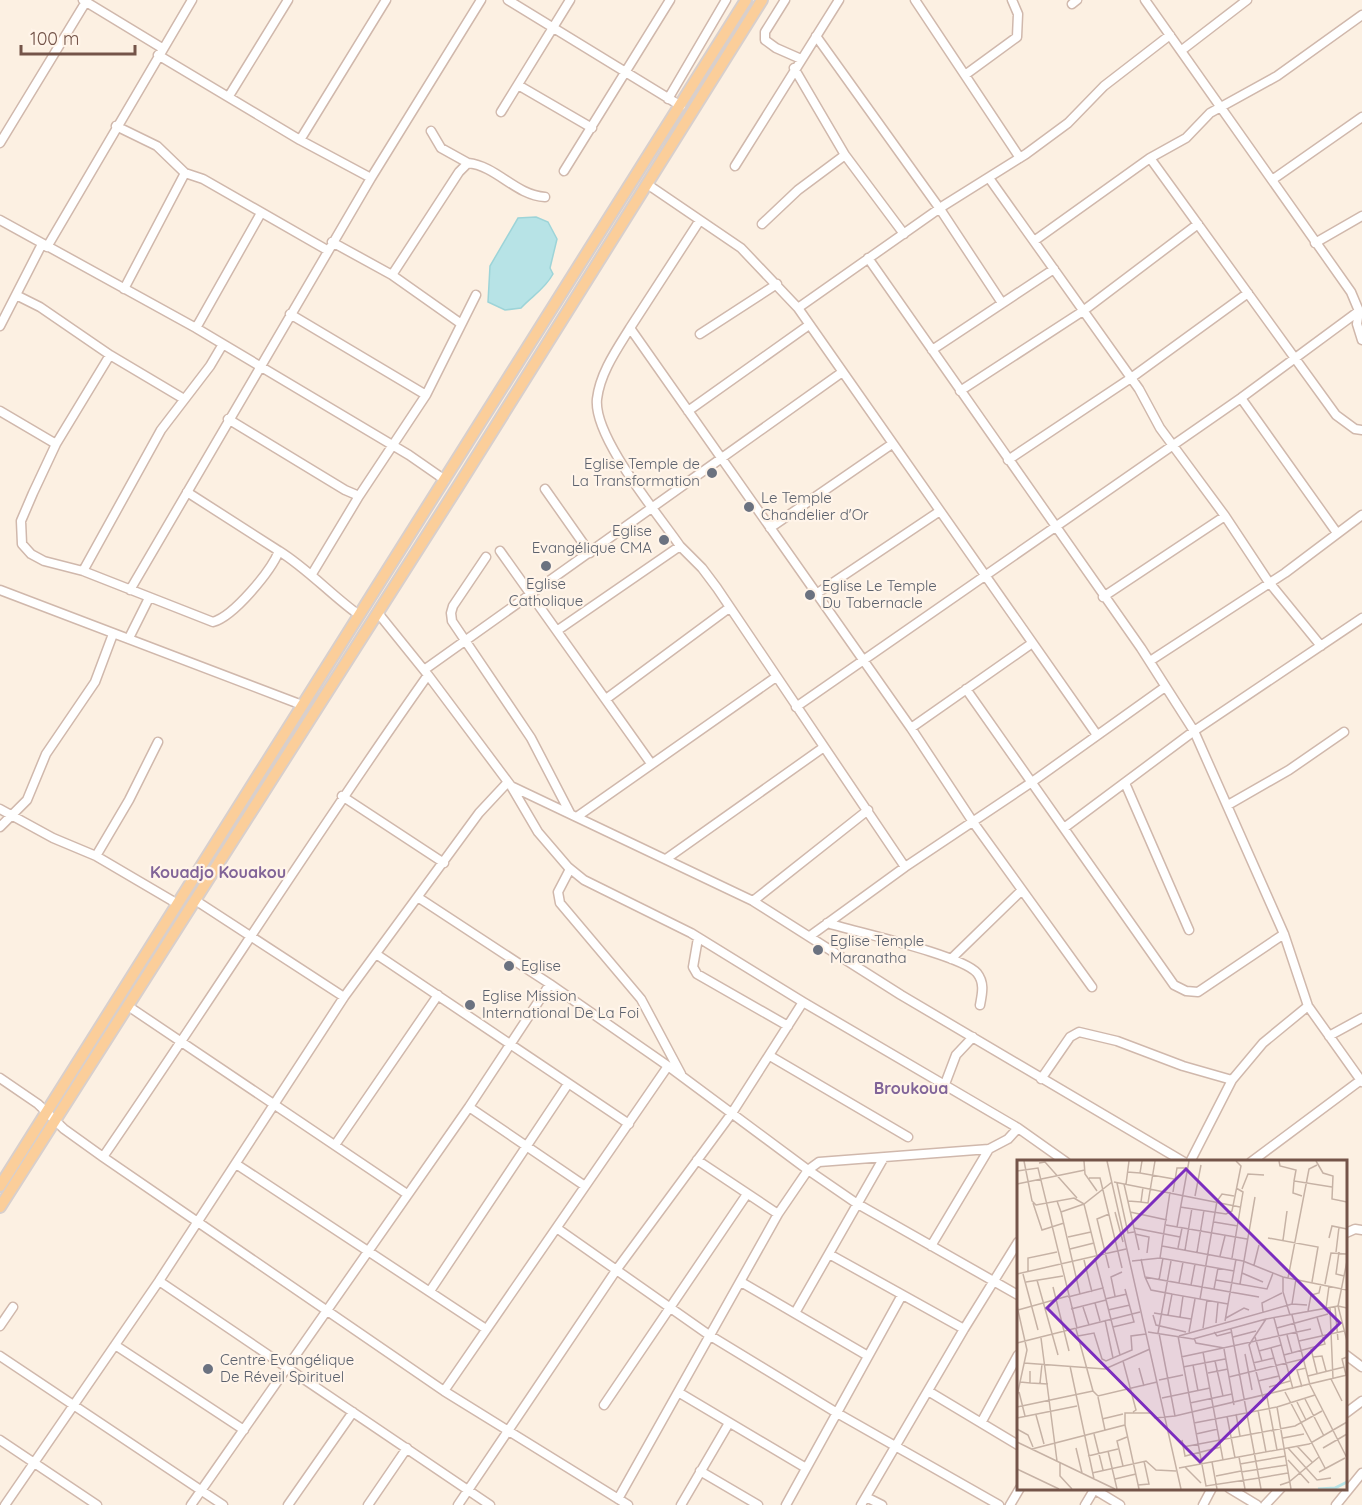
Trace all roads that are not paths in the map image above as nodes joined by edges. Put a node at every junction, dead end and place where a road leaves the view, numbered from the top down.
1 (192, 0) edge
2 (288, 0) edge
3 (386, 0) edge
4 (481, 0) edge
5 (508, 0) edge
6 (570, 0) edge
7 (670, 0) edge
8 (726, 0) edge
9 (747, 0) edge
10 (762, 0) edge
11 (785, 0) edge
12 (839, 0) edge
13 (915, 0) edge
14 (1012, 0) edge
15 (1145, 0) edge
16 (1247, 0) edge
17 (85, 1) edge
18 (1362, 15) edge
19 (554, 28) junction
20 (1170, 35) junction
21 (816, 36) junction
22 (1182, 50) junction
23 (160, 52) junction
24 (801, 59) junction
25 (794, 68) junction
26 (627, 73) junction
27 (965, 75) junction
28 (518, 85) junction
29 (229, 96) junction
30 (668, 99) junction
31 (681, 106) junction
32 (1220, 108) junction
33 (501, 112) dead end
34 (1362, 117) edge
35 (116, 126) junction
36 (592, 128) junction
37 (431, 131) dead end
38 (300, 140) junction
39 (0, 142) edge
40 (845, 155) junction
41 (1020, 158) junction
42 (1150, 158) junction
43 (468, 163) junction
44 (735, 166) dead end
45 (564, 171) dead end
46 (186, 173) junction
47 (371, 178) junction
48 (989, 178) junction
49 (1272, 180) junction
50 (647, 184) junction
51 (545, 197) dead end
52 (940, 209) junction
53 (261, 213) junction
54 (1362, 216) edge
55 (0, 220) edge
56 (700, 220) junction
57 (762, 224) dead end
58 (1198, 224) junction
59 (904, 234) junction
60 (1034, 241) junction
61 (1315, 243) junction
62 (45, 245) junction
63 (329, 246) junction
64 (868, 258) junction
65 (1054, 269) junction
66 (392, 275) junction
67 (777, 284) junction
68 (123, 289) junction
69 (1248, 293) junction
70 (16, 295) junction
71 (476, 295) dead end
72 (1002, 303) junction
73 (798, 308) junction
74 (1083, 311) junction
75 (1361, 311) edge
76 (290, 314) junction
77 (460, 322) junction
78 (809, 325) junction
79 (0, 326) edge
80 (196, 328) junction
81 (630, 328) junction
82 (700, 334) dead end
83 (1362, 340) edge
84 (223, 344) junction
85 (932, 350) junction
86 (110, 355) junction
87 (1296, 358) junction
88 (259, 366) junction
89 (842, 373) junction
90 (1131, 378) junction
91 (960, 391) junction
92 (426, 395) junction
93 (1241, 398) junction
94 (184, 399) junction
95 (0, 411) edge
96 (688, 411) junction
97 (228, 419) junction
98 (1362, 430) edge
99 (56, 444) junction
100 (892, 444) junction
101 (1173, 445) junction
102 (394, 446) junction
103 (722, 459) junction
104 (1008, 460) junction
105 (445, 480) junction
106 (545, 489) dead end
107 (187, 492) junction
108 (359, 496) junction
109 (654, 508) junction
110 (940, 511) junction
111 (1362, 515) edge
112 (1225, 516) junction
113 (1054, 527) junction
114 (770, 528) junction
115 (1337, 533) junction
116 (680, 546) junction
117 (279, 551) junction
118 (500, 551) dead end
119 (590, 553) junction
120 (486, 557) dead end
121 (83, 571) junction
122 (312, 574) junction
123 (986, 577) junction
124 (1268, 581) junction
125 (0, 590) edge
126 (130, 590) junction
127 (529, 594) junction
128 (816, 594) junction
129 (1103, 597) junction
130 (149, 598) junction
131 (729, 608) junction
132 (378, 613) junction
133 (359, 615) junction
134 (1362, 618) edge
135 (558, 630) junction
136 (113, 634) junction
137 (129, 638) junction
138 (465, 643) junction
139 (1031, 644) junction
140 (1321, 646) junction
141 (863, 660) junction
142 (1150, 662) junction
143 (426, 673) junction
144 (776, 677) junction
145 (1165, 687) junction
146 (966, 689) junction
147 (606, 699) junction
148 (302, 705) junction
149 (796, 707) junction
150 (911, 728) junction
151 (1194, 731) junction
152 (1344, 732) dead end
153 (1097, 735) junction
154 (158, 742) dead end
155 (824, 747) junction
156 (650, 762) junction
157 (1032, 782) junction
158 (1125, 783) junction
159 (509, 785) junction
160 (342, 796) junction
161 (1228, 805) junction
162 (0, 809) edge
163 (868, 810) junction
164 (574, 814) junction
165 (9, 815) junction
166 (973, 822) junction
167 (0, 827) edge
168 (1064, 828) junction
169 (96, 856) junction
170 (666, 859) junction
171 (444, 863) junction
172 (905, 867) junction
173 (570, 869) junction
174 (1022, 890) junction
175 (419, 898) junction
176 (195, 900) junction
177 (753, 901) junction
178 (176, 903) junction
179 (827, 923) junction
180 (1189, 930) dead end
181 (1284, 934) junction
182 (253, 936) junction
183 (810, 936) junction
184 (698, 938) junction
185 (376, 954) junction
186 (951, 959) junction
187 (550, 984) junction
188 (1092, 987) dead end
189 (438, 995) junction
190 (344, 997) junction
191 (803, 1002) junction
192 (128, 1005) junction
193 (980, 1005) dead end
194 (1308, 1006) junction
195 (1362, 1018) edge
196 (788, 1026) junction
197 (973, 1036) junction
198 (1329, 1036) junction
199 (183, 1041) junction
200 (510, 1046) junction
201 (770, 1056) junction
202 (668, 1066) junction
203 (683, 1077) junction
204 (0, 1078) edge
205 (1041, 1079) junction
206 (1232, 1080) junction
207 (1361, 1081) edge
208 (568, 1084) junction
209 (945, 1084) junction
210 (277, 1104) junction
211 (469, 1107) junction
212 (46, 1112) junction
213 (732, 1113) junction
214 (55, 1120) junction
215 (629, 1124) junction
216 (1018, 1128) junction
217 (908, 1137) dead end
218 (335, 1145) junction
219 (526, 1146) junction
220 (989, 1149) junction
221 (103, 1157) junction
222 (883, 1159) junction
223 (697, 1160) junction
224 (1064, 1160) edge
225 (1182, 1160) edge
226 (1191, 1160) edge
227 (1252, 1160) edge
228 (236, 1164) junction
229 (808, 1170) junction
230 (0, 1186) edge
231 (585, 1186) junction
232 (407, 1194) junction
233 (747, 1194) junction
234 (856, 1203) junction
235 (0, 1207) edge
236 (778, 1214) junction
237 (197, 1220) junction
238 (558, 1229) junction
239 (1362, 1230) edge
240 (1347, 1233) edge
241 (1017, 1244) edge
242 (931, 1246) junction
243 (369, 1251) junction
244 (828, 1254) junction
245 (616, 1269) junction
246 (159, 1281) junction
247 (993, 1281) junction
248 (741, 1282) junction
249 (430, 1291) junction
250 (1017, 1294) edge
251 (902, 1295) junction
252 (13, 1307) dead end
253 (671, 1309) junction
254 (328, 1310) junction
255 (795, 1313) junction
256 (0, 1326) edge
257 (486, 1329) junction
258 (964, 1329) junction
259 (709, 1335) junction
260 (115, 1345) junction
261 (0, 1356) edge
262 (868, 1356) junction
263 (1347, 1356) edge
264 (1017, 1358) edge
265 (1362, 1366) edge
266 (288, 1370) junction
267 (444, 1391) junction
268 (928, 1391) junction
269 (678, 1392) junction
270 (1362, 1401) edge
271 (74, 1403) junction
272 (604, 1405) dead end
273 (1347, 1409) edge
274 (353, 1413) junction
275 (837, 1413) junction
276 (729, 1423) junction
277 (981, 1423) junction
278 (244, 1430) junction
279 (508, 1432) junction
280 (0, 1440) edge
281 (1017, 1444) edge
282 (896, 1447) junction
283 (407, 1448) junction
284 (33, 1462) junction
285 (806, 1468) junction
286 (700, 1471) junction
287 (1362, 1473) edge
288 (201, 1490) junction
289 (468, 1490) junction
290 (1019, 1490) edge
291 (1092, 1490) edge
292 (1095, 1490) edge
293 (1211, 1490) edge
294 (1232, 1490) edge
295 (1279, 1490) edge
296 (618, 1499) junction
297 (864, 1501) edge
298 (5, 1505) edge
299 (97, 1505) edge
300 (191, 1505) edge
301 (223, 1505) edge
302 (288, 1505) edge
303 (368, 1505) edge
304 (458, 1505) edge
305 (490, 1505) edge
306 (628, 1505) edge
307 (681, 1505) edge
308 (759, 1505) edge
309 (786, 1505) edge
310 (882, 1505) edge
311 (999, 1505) edge
312 (1010, 1505) edge
313 (1085, 1505) edge
314 (1120, 1505) edge
315 (1203, 1505) edge
316 (1257, 1505) edge
317 (1265, 1505) edge
318 (1336, 1505) edge

1 - 23 street
2 - 29 street
3 - 38 street
4 - 47 street
5 - 19 street
6 - 19 street
7 - 26 street
8 - 30 street
9 - 31 main road
10 - 50 main road
11 - 24 street
12 - 21 street
13 - 27 street
14 - 27 street
15 - 20 street
16 - 22 street
17 - 23 street
17 - 39 street
18 - 32 street
19 - 26 street
19 - 28 street
20 - 22 street
20 - 41 street
21 - 24 street
21 - 52 street
22 - 32 street
23 - 29 street
23 - 35 street
24 - 25 street
25 - 40 street
25 - 44 street
26 - 30 street
26 - 36 street
27 - 41 street
28 - 33 street
28 - 36 street
29 - 38 street
30 - 31 street
31 - 105 main road
32 - 42 street
32 - 49 street
34 - 49 street
35 - 46 street
35 - 62 street
36 - 45 street
37 - 43 street
38 - 47 street
40 - 57 street
40 - 59 street
41 - 48 street
42 - 58 street
42 - 60 street
43 - 51 street
43 - 66 street
46 - 53 street
46 - 68 street
47 - 63 street
48 - 52 street
48 - 60 street
49 - 61 street
50 - 56 street
50 - 132 main road
52 - 59 street
52 - 72 street
53 - 63 street
53 - 80 street
54 - 61 street
55 - 62 street
56 - 67 street
56 - 81 street
58 - 69 street
58 - 74 street
59 - 64 street
60 - 65 street
61 - 75 street
62 - 68 street
62 - 70 street
63 - 66 street
63 - 76 street
64 - 73 street
64 - 85 street
65 - 72 street
65 - 74 street
66 - 77 street
67 - 73 street
67 - 82 street
68 - 80 street
69 - 87 street
69 - 90 street
70 - 79 street
70 - 86 street
71 - 77 street
72 - 85 street
73 - 78 street
74 - 90 street
74 - 91 street
75 - 83 street
75 - 87 street
76 - 88 street
76 - 92 street
77 - 92 street
78 - 89 street
78 - 96 street
80 - 84 street
81 - 96 street
81 - 109 street
84 - 88 street
84 - 94 street
85 - 91 street
86 - 94 street
86 - 99 street
87 - 93 street
87 - 98 street
88 - 97 street
88 - 102 street
89 - 100 street
89 - 103 street
90 - 101 street
90 - 104 street
91 - 104 street
92 - 102 street
93 - 101 street
93 - 115 street
94 - 121 street
95 - 99 street
96 - 103 street
97 - 107 street
97 - 108 street
99 - 121 street
100 - 110 street
100 - 114 street
101 - 112 street
101 - 113 street
102 - 105 street
102 - 108 street
103 - 109 street
103 - 114 street
104 - 113 street
105 - 133 main road
106 - 119 street
107 - 117 street
107 - 126 street
108 - 122 street
109 - 116 street
109 - 119 street
110 - 123 street
110 - 128 street
111 - 115 street
112 - 124 street
112 - 129 street
113 - 123 street
113 - 129 street
114 - 128 street
115 - 124 street
116 - 131 street
116 - 135 street
117 - 122 street
117 - 130 street
118 - 127 street
119 - 127 street
120 - 138 street
121 - 126 street
122 - 133 street
123 - 139 street
123 - 141 street
124 - 140 street
124 - 142 street
125 - 136 street
126 - 130 street
127 - 135 street
127 - 138 street
128 - 141 street
129 - 142 street
130 - 137 street
131 - 144 street
131 - 147 street
132 - 143 street
132 - 176 main road
133 - 148 main road
134 - 140 street
135 - 147 street
136 - 137 street
136 - 165 street
137 - 148 street
138 - 143 street
138 - 164 street
139 - 146 street
139 - 153 street
140 - 151 street
141 - 149 street
141 - 150 street
142 - 145 street
143 - 159 street
143 - 160 street
144 - 149 street
144 - 156 street
145 - 151 street
145 - 153 street
146 - 150 street
146 - 157 street
147 - 156 street
148 - 178 main road
149 - 155 street
150 - 166 street
151 - 158 street
151 - 161 street
152 - 161 street
153 - 157 street
154 - 169 street
155 - 163 street
155 - 170 street
156 - 164 street
157 - 166 street
157 - 168 street
158 - 168 street
158 - 180 street
159 - 164 street
159 - 171 street
159 - 173 street
160 - 171 street
160 - 182 street
161 - 181 street
162 - 165 street
163 - 172 street
163 - 177 street
164 - 170 street
165 - 167 street
165 - 169 street
166 - 172 street
166 - 174 street
168 - 181 street
169 - 178 street
170 - 177 street
171 - 175 street
172 - 179 street
173 - 184 street
173 - 203 street
174 - 186 street
174 - 188 street
175 - 185 street
175 - 187 street
176 - 182 street
176 - 192 main road
177 - 183 street
178 - 212 main road
179 - 183 street
179 - 186 street
181 - 194 street
182 - 190 street
182 - 199 street
183 - 197 street
184 - 191 street
184 - 196 street
185 - 189 street
185 - 190 street
186 - 193 street
187 - 200 street
187 - 202 street
189 - 200 street
189 - 218 street
190 - 210 street
191 - 196 street
191 - 209 street
192 - 199 street
192 - 214 main road
194 - 198 street
194 - 206 street
195 - 198 street
196 - 201 street
197 - 205 street
197 - 209 street
198 - 207 street
199 - 210 street
199 - 221 street
200 - 208 street
200 - 211 street
201 - 213 street
201 - 217 street
202 - 203 street
202 - 215 street
203 - 213 street
204 - 212 street
205 - 206 street
205 - 225 street
206 - 226 street
207 - 227 street
208 - 215 street
208 - 219 street
209 - 216 street
210 - 218 street
210 - 228 street
211 - 219 street
211 - 232 street
212 - 214 street
212 - 230 main road
213 - 223 street
213 - 229 street
214 - 221 street
214 - 235 main road
215 - 231 street
216 - 220 street
216 - 224 street
218 - 232 street
219 - 231 street
219 - 249 street
220 - 222 street
220 - 242 street
221 - 237 street
222 - 229 street
222 - 234 street
223 - 233 street
223 - 245 street
228 - 237 street
228 - 243 street
229 - 234 street
229 - 236 street
231 - 238 street
232 - 243 street
233 - 236 street
233 - 253 street
234 - 242 street
234 - 244 street
236 - 248 street
237 - 246 street
237 - 254 street
238 - 245 street
238 - 257 street
239 - 240 street
241 - 247 street
242 - 247 street
243 - 249 street
243 - 254 street
244 - 251 street
244 - 255 street
245 - 253 street
245 - 279 street
246 - 260 street
246 - 266 street
247 - 250 street
247 - 258 street
248 - 255 street
248 - 259 street
249 - 257 street
251 - 258 street
251 - 262 street
252 - 256 street
253 - 259 street
253 - 272 street
254 - 266 street
254 - 267 street
255 - 262 street
257 - 267 street
258 - 268 street
259 - 269 street
259 - 275 street
260 - 271 street
260 - 278 street
261 - 271 street
262 - 275 street
263 - 265 street
264 - 277 street
266 - 274 street
266 - 278 street
267 - 279 street
268 - 277 street
268 - 282 street
269 - 276 street
269 - 296 street
270 - 273 street
271 - 284 street
271 - 288 street
274 - 283 street
274 - 302 street
275 - 282 street
275 - 285 street
276 - 285 street
276 - 286 street
277 - 281 street
278 - 288 street
279 - 289 street
279 - 296 street
280 - 284 street
282 - 297 street
282 - 311 street
283 - 289 street
283 - 303 street
284 - 298 street
284 - 299 street
285 - 309 street
286 - 307 street
286 - 308 street
287 - 318 street
288 - 300 street
288 - 301 street
289 - 304 street
289 - 305 street
290 - 312 street
291 - 313 street
292 - 314 street
293 - 315 street
294 - 316 street
295 - 317 street
296 - 306 street
297 - 310 street

